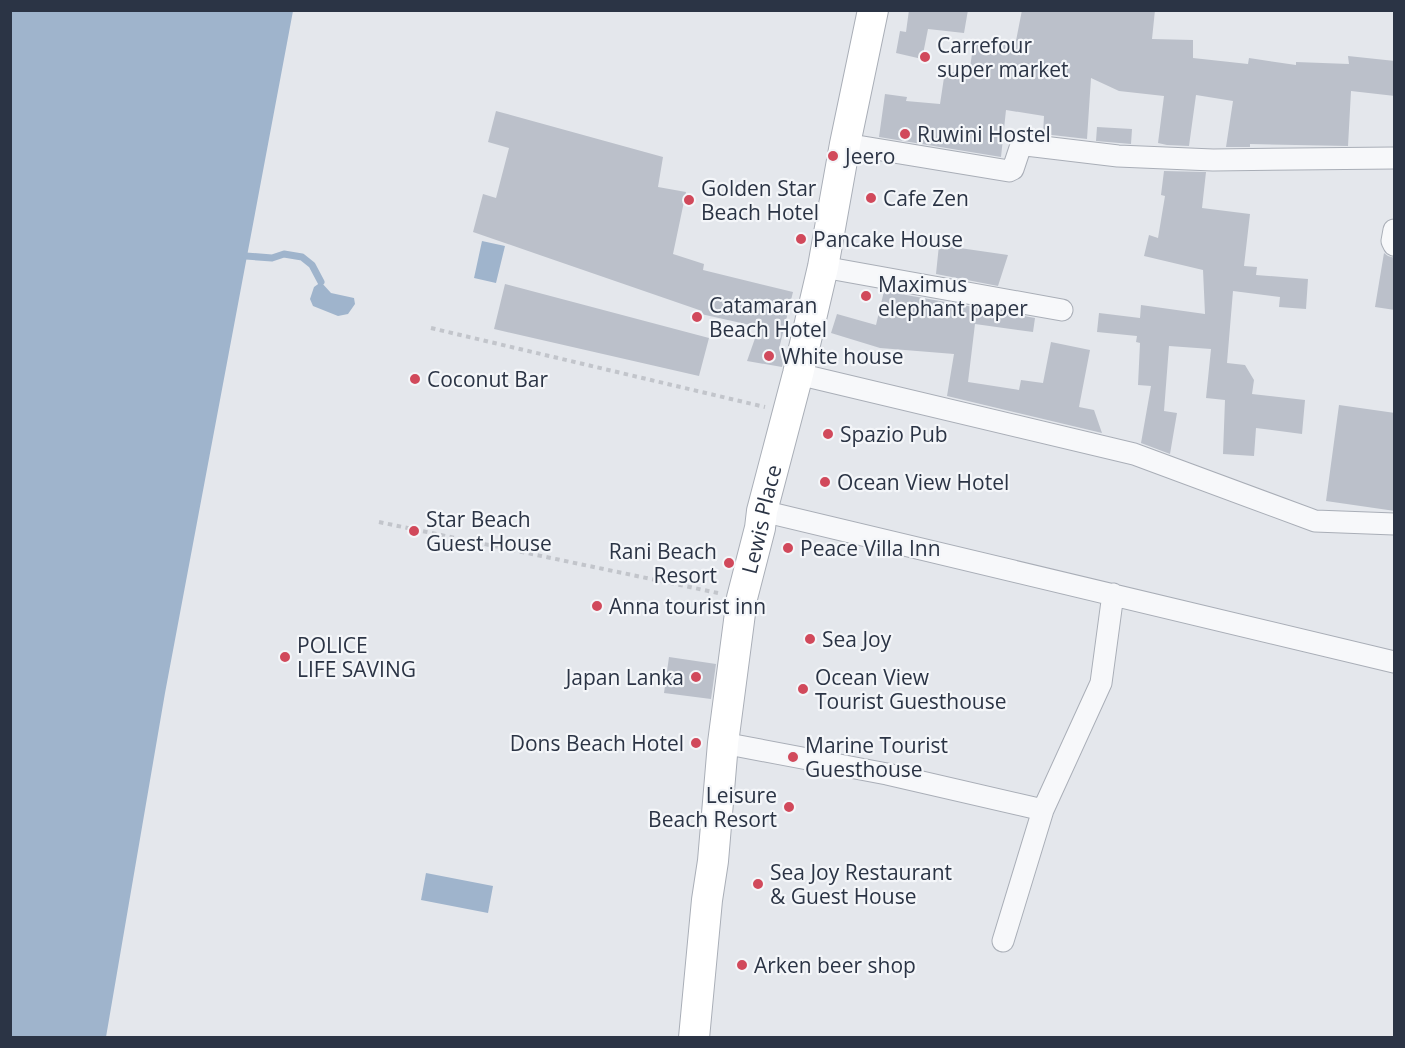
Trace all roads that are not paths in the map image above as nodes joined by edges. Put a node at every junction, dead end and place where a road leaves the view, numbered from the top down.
1 (873, 10) edge
2 (844, 144) junction
3 (1395, 158) edge
4 (1395, 230) edge
5 (1395, 245) edge
6 (823, 267) junction
7 (1062, 310) dead end
8 (798, 374) junction
9 (762, 511) junction
10 (1395, 524) edge
11 (1113, 594) junction
12 (1395, 662) edge
13 (723, 743) junction
14 (1043, 810) junction
15 (1003, 940) dead end
16 (694, 1038) edge

1 - 2 street, Lewis Place
2 - 3 street
2 - 6 street, Lewis Place
4 - 5 street
6 - 7 street
6 - 8 street, Lewis Place
8 - 9 street, Lewis Place
8 - 10 street
9 - 11 street
9 - 13 street, Lewis Place
11 - 12 street
11 - 14 street
13 - 14 street
13 - 16 street, Lewis Place
14 - 15 street

